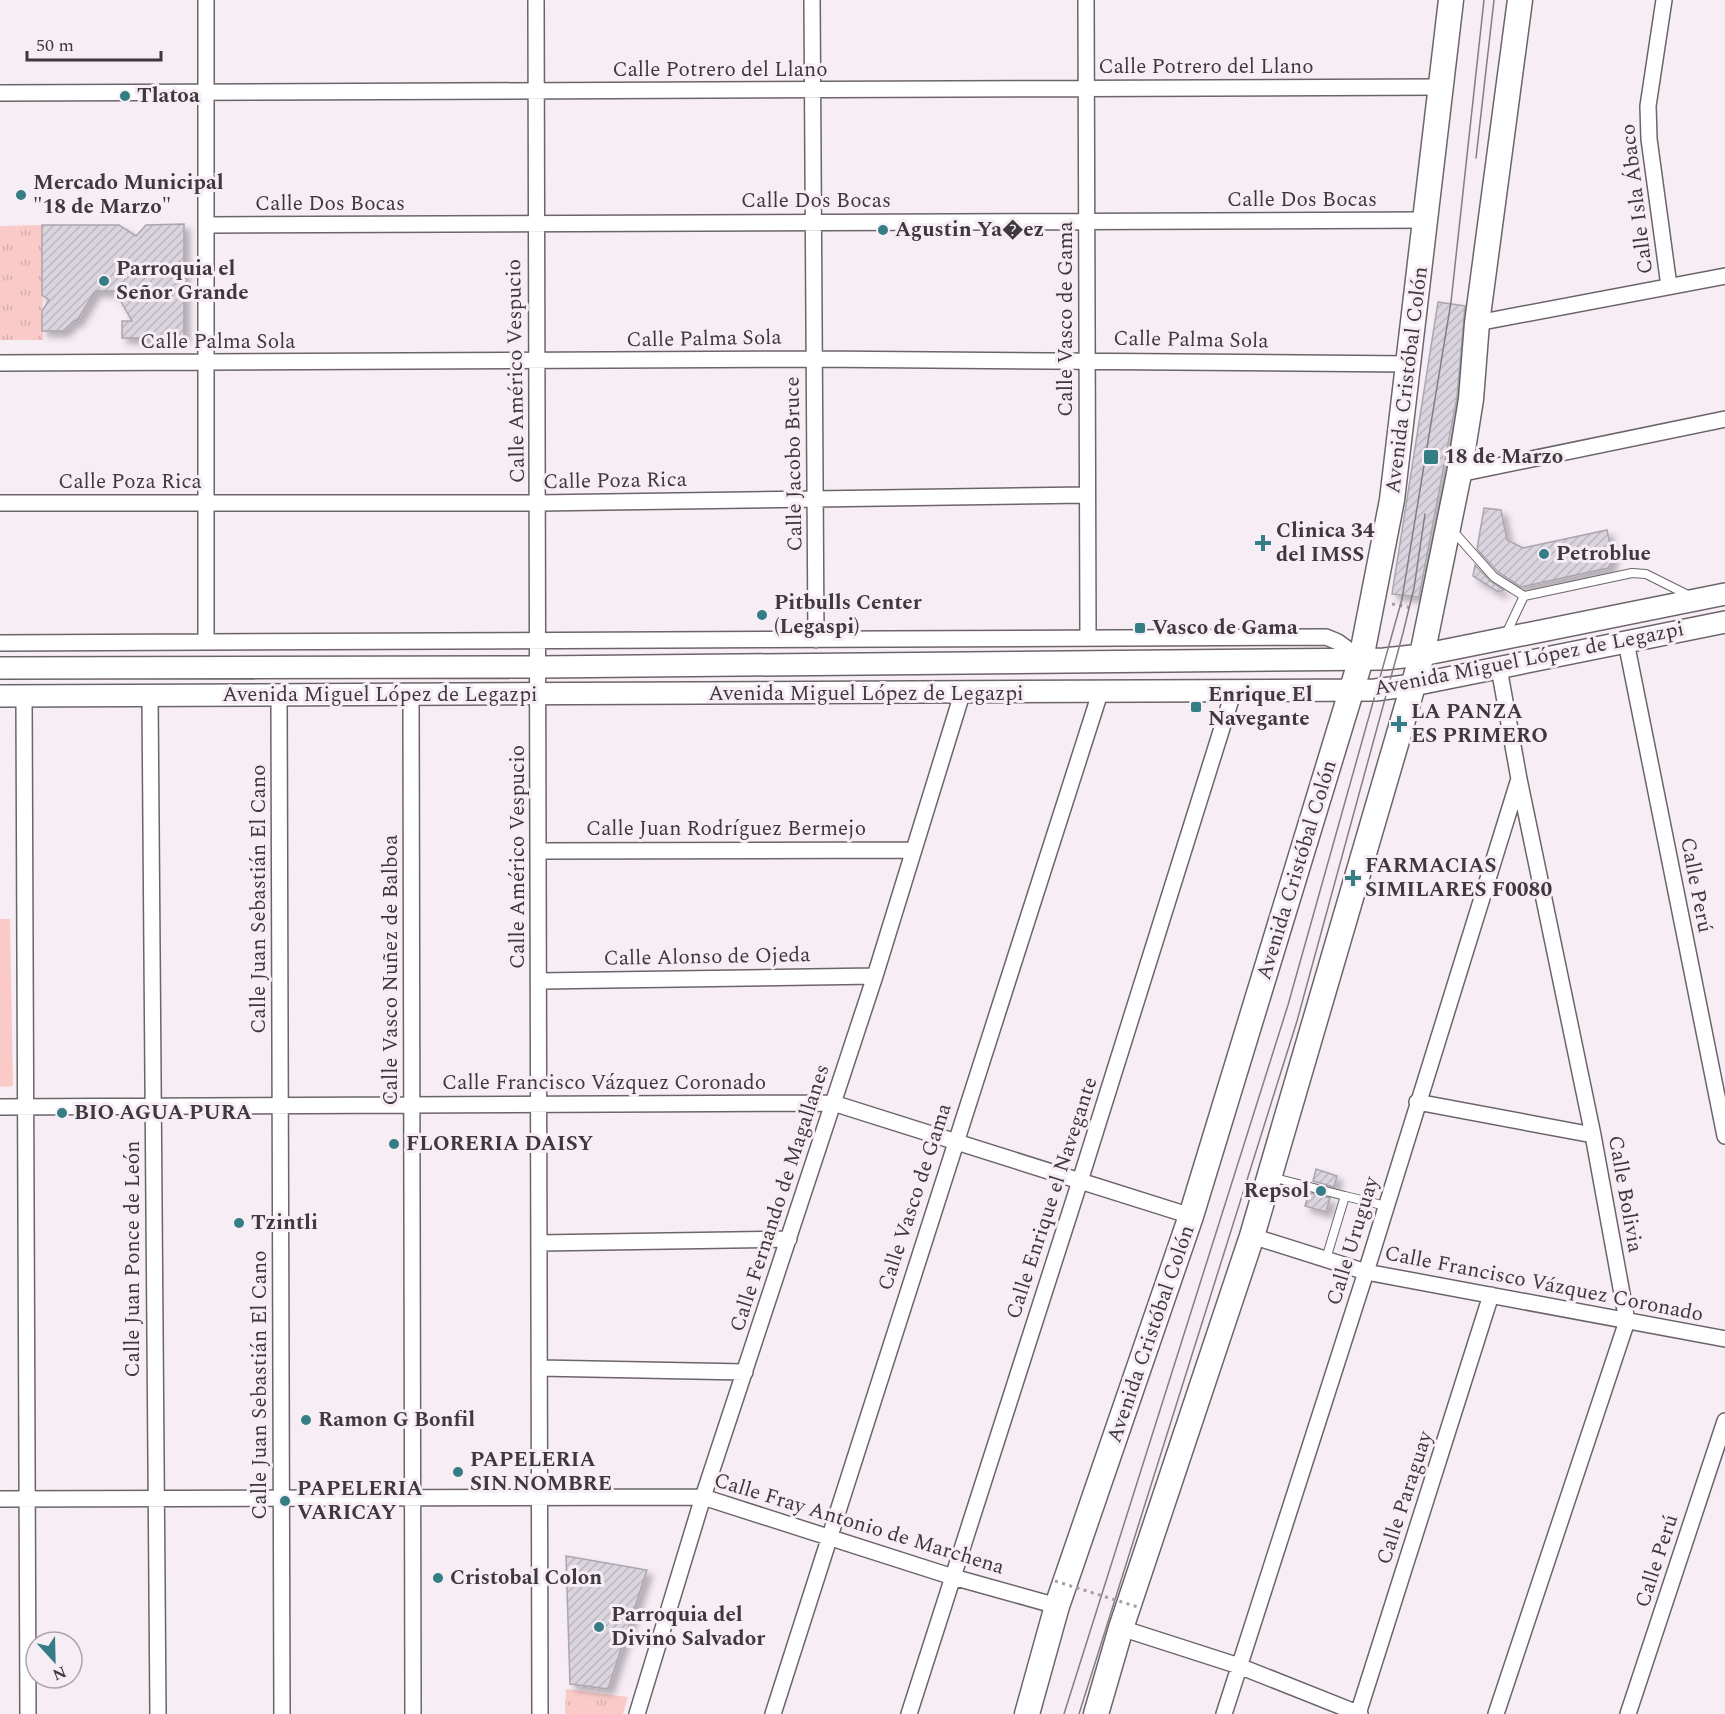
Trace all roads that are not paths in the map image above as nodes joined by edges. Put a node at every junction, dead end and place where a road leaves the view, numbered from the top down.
1 (206, 0) edge
2 (536, 0) edge
3 (812, 0) edge
4 (1086, 0) edge
5 (1450, 0) edge
6 (1520, 0) edge
7 (1664, 0) edge
8 (1440, 87) junction
9 (1086, 89) junction
10 (811, 90) junction
11 (0, 93) edge
12 (206, 93) junction
13 (535, 93) junction
14 (1427, 220) junction
15 (1087, 221) junction
16 (814, 222) junction
17 (535, 223) junction
18 (206, 225) junction
19 (1725, 276) edge
20 (1669, 286) junction
21 (1477, 323) junction
22 (814, 359) junction
23 (1088, 360) junction
24 (536, 362) junction
25 (0, 363) edge
26 (206, 363) junction
27 (1409, 364) junction
28 (1725, 419) edge
29 (1459, 474) junction
30 (1087, 495) junction
31 (816, 499) junction
32 (0, 503) edge
33 (206, 503) junction
34 (538, 503) junction
35 (1449, 525) junction
36 (1725, 594) edge
37 (1524, 596) junction
38 (1697, 599) junction
39 (1725, 622) edge
40 (1088, 638) junction
41 (1504, 639) junction
42 (816, 640) junction
43 (207, 642) junction
44 (539, 642) junction
45 (1626, 642) junction
46 (0, 643) edge
47 (1422, 655) junction
48 (1361, 659) junction
49 (539, 667) junction
50 (0, 668) edge
51 (1499, 668) junction
52 (1413, 685) junction
53 (1353, 691) junction
54 (1100, 693) junction
55 (1233, 693) junction
56 (411, 694) junction
57 (539, 694) junction
58 (962, 694) junction
59 (279, 695) junction
60 (0, 696) edge
61 (24, 696) junction
62 (150, 696) junction
63 (1519, 779) junction
64 (912, 850) junction
65 (540, 851) junction
66 (875, 976) junction
67 (540, 981) junction
68 (1417, 1102) junction
69 (833, 1103) junction
70 (540, 1104) junction
71 (412, 1105) junction
72 (280, 1106) junction
73 (0, 1107) edge
74 (26, 1107) junction
75 (153, 1107) junction
76 (1593, 1135) junction
77 (1725, 1136) edge
78 (955, 1142) junction
79 (1270, 1176) junction
80 (1080, 1181) junction
81 (1345, 1196) junction
82 (1386, 1206) junction
83 (1191, 1216) junction
84 (1252, 1236) junction
85 (789, 1239) junction
86 (539, 1243) junction
87 (1326, 1260) junction
88 (1366, 1272) junction
89 (1491, 1295) junction
90 (1627, 1321) junction
91 (1725, 1339) edge
92 (539, 1368) junction
93 (745, 1372) junction
94 (1725, 1421) edge
95 (538, 1496) junction
96 (281, 1497) junction
97 (412, 1497) junction
98 (703, 1497) junction
99 (156, 1498) junction
100 (0, 1499) edge
101 (27, 1499) junction
102 (828, 1537) junction
103 (953, 1577) junction
104 (1057, 1606) junction
105 (1121, 1628) junction
106 (1239, 1666) junction
107 (28, 1714) edge
108 (158, 1714) edge
109 (282, 1714) edge
110 (412, 1714) edge
111 (540, 1714) edge
112 (637, 1714) edge
113 (773, 1714) edge
114 (909, 1714) edge
115 (1027, 1714) edge
116 (1096, 1714) edge
117 (1224, 1714) edge
118 (1359, 1714) edge
119 (1496, 1714) edge
120 (1628, 1714) edge

1 - 12 street
2 - 13 street, Calle Américo Vespucio
3 - 10 street, Calle Jacobo Bruce
4 - 9 street, Calle Vasco de Gama
5 - 8 main road, Avenida Cristóbal Colón
6 - 21 main road
7 - 20 street, Calle Isla Ábaco
8 - 9 street, Calle Potrero del Llano
8 - 14 main road, Avenida Cristóbal Colón
9 - 10 street, Calle Potrero del Llano
9 - 15 street, Calle Vasco de Gama
10 - 13 street, Calle Potrero del Llano
10 - 16 street, Calle Jacobo Bruce
11 - 12 street, Calle Potrero del Llano
12 - 13 street, Calle Potrero del Llano
12 - 18 street
13 - 17 street, Calle Américo Vespucio
14 - 15 street, Calle Dos Bocas
14 - 27 main road, Avenida Cristóbal Colón
15 - 16 street, Calle Dos Bocas
15 - 23 street, Calle Vasco de Gama
16 - 17 street, Calle Dos Bocas
16 - 22 street, Calle Jacobo Bruce
17 - 18 street, Calle Dos Bocas
17 - 24 street, Calle Américo Vespucio
18 - 26 street
19 - 20 street
20 - 21 street
21 - 29 main road
22 - 23 street, Calle Palma Sola
22 - 24 street, Calle Palma Sola
22 - 31 street, Calle Jacobo Bruce
23 - 27 street, Calle Palma Sola
23 - 30 street, Calle Vasco de Gama
24 - 26 street, Calle Palma Sola
24 - 34 street, Calle Américo Vespucio
25 - 26 street, Calle Palma Sola
26 - 33 street
27 - 48 main road, Avenida Cristóbal Colón
28 - 29 street
29 - 35 main road
30 - 31 street, Calle Poza Rica
30 - 40 street, Calle Vasco de Gama
31 - 34 street, Calle Poza Rica
31 - 42 street, Calle Jacobo Bruce
32 - 33 street, Calle Poza Rica
33 - 34 street, Calle Poza Rica
33 - 43 street
34 - 44 street, Calle Américo Vespucio
35 - 37 lane
35 - 47 main road
36 - 38 main road, Avenida Miguel López de Legazpi
37 - 38 lane
37 - 41 lane
38 - 41 main road, Avenida Miguel López de Legazpi
39 - 45 main road, Avenida Miguel López de Legazpi
40 - 42 street, Avenida Miguel López de Legazpi
40 - 48 street, Avenida Miguel López de Legazpi
41 - 47 main road, Avenida Miguel López de Legazpi
42 - 44 street, Avenida Miguel López de Legazpi
43 - 44 street, Avenida Miguel López de Legazpi
43 - 46 street, Avenida Miguel López de Legazpi
44 - 49 street, Calle Américo Vespucio
45 - 51 main road, Avenida Miguel López de Legazpi
45 - 77 street, Calle Perú
47 - 48 main road, Avenida Miguel López de Legazpi
47 - 52 main road
48 - 49 main road, Avenida Miguel López de Legazpi
48 - 53 main road, Avenida Cristóbal Colón
49 - 50 main road, Avenida Miguel López de Legazpi
49 - 57 street, Calle Américo Vespucio
51 - 52 main road, Avenida Miguel López de Legazpi
51 - 63 street, Calle Bolivia
52 - 53 main road, Avenida Miguel López de Legazpi
52 - 79 main road
53 - 55 main road, Avenida Miguel López de Legazpi
53 - 83 main road, Avenida Cristóbal Colón
54 - 55 main road, Avenida Miguel López de Legazpi
54 - 58 main road, Avenida Miguel López de Legazpi
54 - 78 street, Calle Vasco de Gama
55 - 80 street, Calle Enrique el Navegante
56 - 57 main road, Avenida Miguel López de Legazpi
56 - 59 main road, Avenida Miguel López de Legazpi
56 - 71 street, Calle Vasco Nuñez de Balboa
57 - 58 main road, Avenida Miguel López de Legazpi
57 - 65 street, Calle Américo Vespucio
58 - 64 street, Calle Fernando de Magallanes
59 - 62 main road, Avenida Miguel López de Legazpi
59 - 72 street, Calle Juan Sebastián El Cano
60 - 61 main road, Avenida Miguel López de Legazpi
61 - 62 main road, Avenida Miguel López de Legazpi
61 - 74 street
62 - 75 street, Calle Juan Ponce de León
63 - 68 street, Calle Uruguay
63 - 76 street, Calle Bolivia
64 - 65 street, Calle Juan Rodríguez Bermejo
64 - 66 street, Calle Fernando de Magallanes
65 - 67 street, Calle Américo Vespucio
66 - 67 street, Calle Alonso de Ojeda
66 - 69 street, Calle Fernando de Magallanes
67 - 70 street, Calle Américo Vespucio
68 - 76 street
68 - 82 street, Calle Uruguay
69 - 70 street, Calle Francisco Vázquez Coronado
69 - 78 street, Calle Francisco Vázquez Coronado
69 - 85 street, Calle Fernando de Magallanes
70 - 71 street, Calle Francisco Vázquez Coronado
70 - 86 street, Calle Américo Vespucio
71 - 72 street, Calle Francisco Vázquez Coronado
71 - 97 street, Calle Vasco Nuñez de Balboa
72 - 75 street, Calle Francisco Vázquez Coronado
72 - 96 street, Calle Juan Sebastián El Cano
73 - 74 street, Calle Francisco Vázquez Coronado
74 - 75 street, Calle Francisco Vázquez Coronado
74 - 101 street
75 - 99 street, Calle Juan Ponce de León
76 - 90 street, Calle Bolivia
78 - 80 street, Calle Francisco Vázquez Coronado
78 - 102 street, Calle Vasco de Gama
79 - 81 lane
79 - 84 main road
80 - 83 street, Calle Francisco Vázquez Coronado
80 - 103 street, Calle Enrique el Navegante
81 - 82 lane
81 - 87 lane
82 - 88 street, Calle Uruguay
83 - 104 main road, Avenida Cristóbal Colón
84 - 87 street, Calle Francisco Vázquez Coronado
84 - 105 main road
85 - 86 street
85 - 93 street, Calle Fernando de Magallanes
86 - 92 street, Calle Américo Vespucio
87 - 88 street, Calle Francisco Vázquez Coronado
88 - 89 street, Calle Francisco Vázquez Coronado
88 - 106 street, Calle Uruguay
89 - 90 street, Calle Francisco Vázquez Coronado
89 - 118 street, Calle Paraguay
90 - 91 street, Calle Francisco Vázquez Coronado
90 - 119 street, Calle Bolivia
92 - 93 street
92 - 95 street, Calle Américo Vespucio
93 - 98 street, Calle Fernando de Magallanes
94 - 120 street, Calle Perú
95 - 97 street, Calle Fray Antonio de Marchena
95 - 98 street, Calle Fray Antonio de Marchena
95 - 111 street, Calle Américo Vespucio
96 - 97 street, Calle Fray Antonio de Marchena
96 - 99 street, Calle Fray Antonio de Marchena
96 - 109 street, Calle Juan Sebastián El Cano
97 - 110 street, Calle Vasco Nuñez de Balboa
98 - 102 street, Calle Fray Antonio de Marchena
98 - 112 street, Calle Fernando de Magallanes
99 - 101 street, Calle Fray Antonio de Marchena
99 - 108 street, Calle Juan Ponce de León
100 - 101 street, Calle Fray Antonio de Marchena
101 - 107 street
102 - 103 street, Calle Fray Antonio de Marchena
102 - 113 street, Calle Vasco de Gama
103 - 104 street, Calle Fray Antonio de Marchena
103 - 114 street, Calle Enrique el Navegante
104 - 115 main road, Avenida Cristóbal Colón
105 - 106 street
105 - 116 main road
106 - 117 street, Calle Uruguay
106 - 118 street

